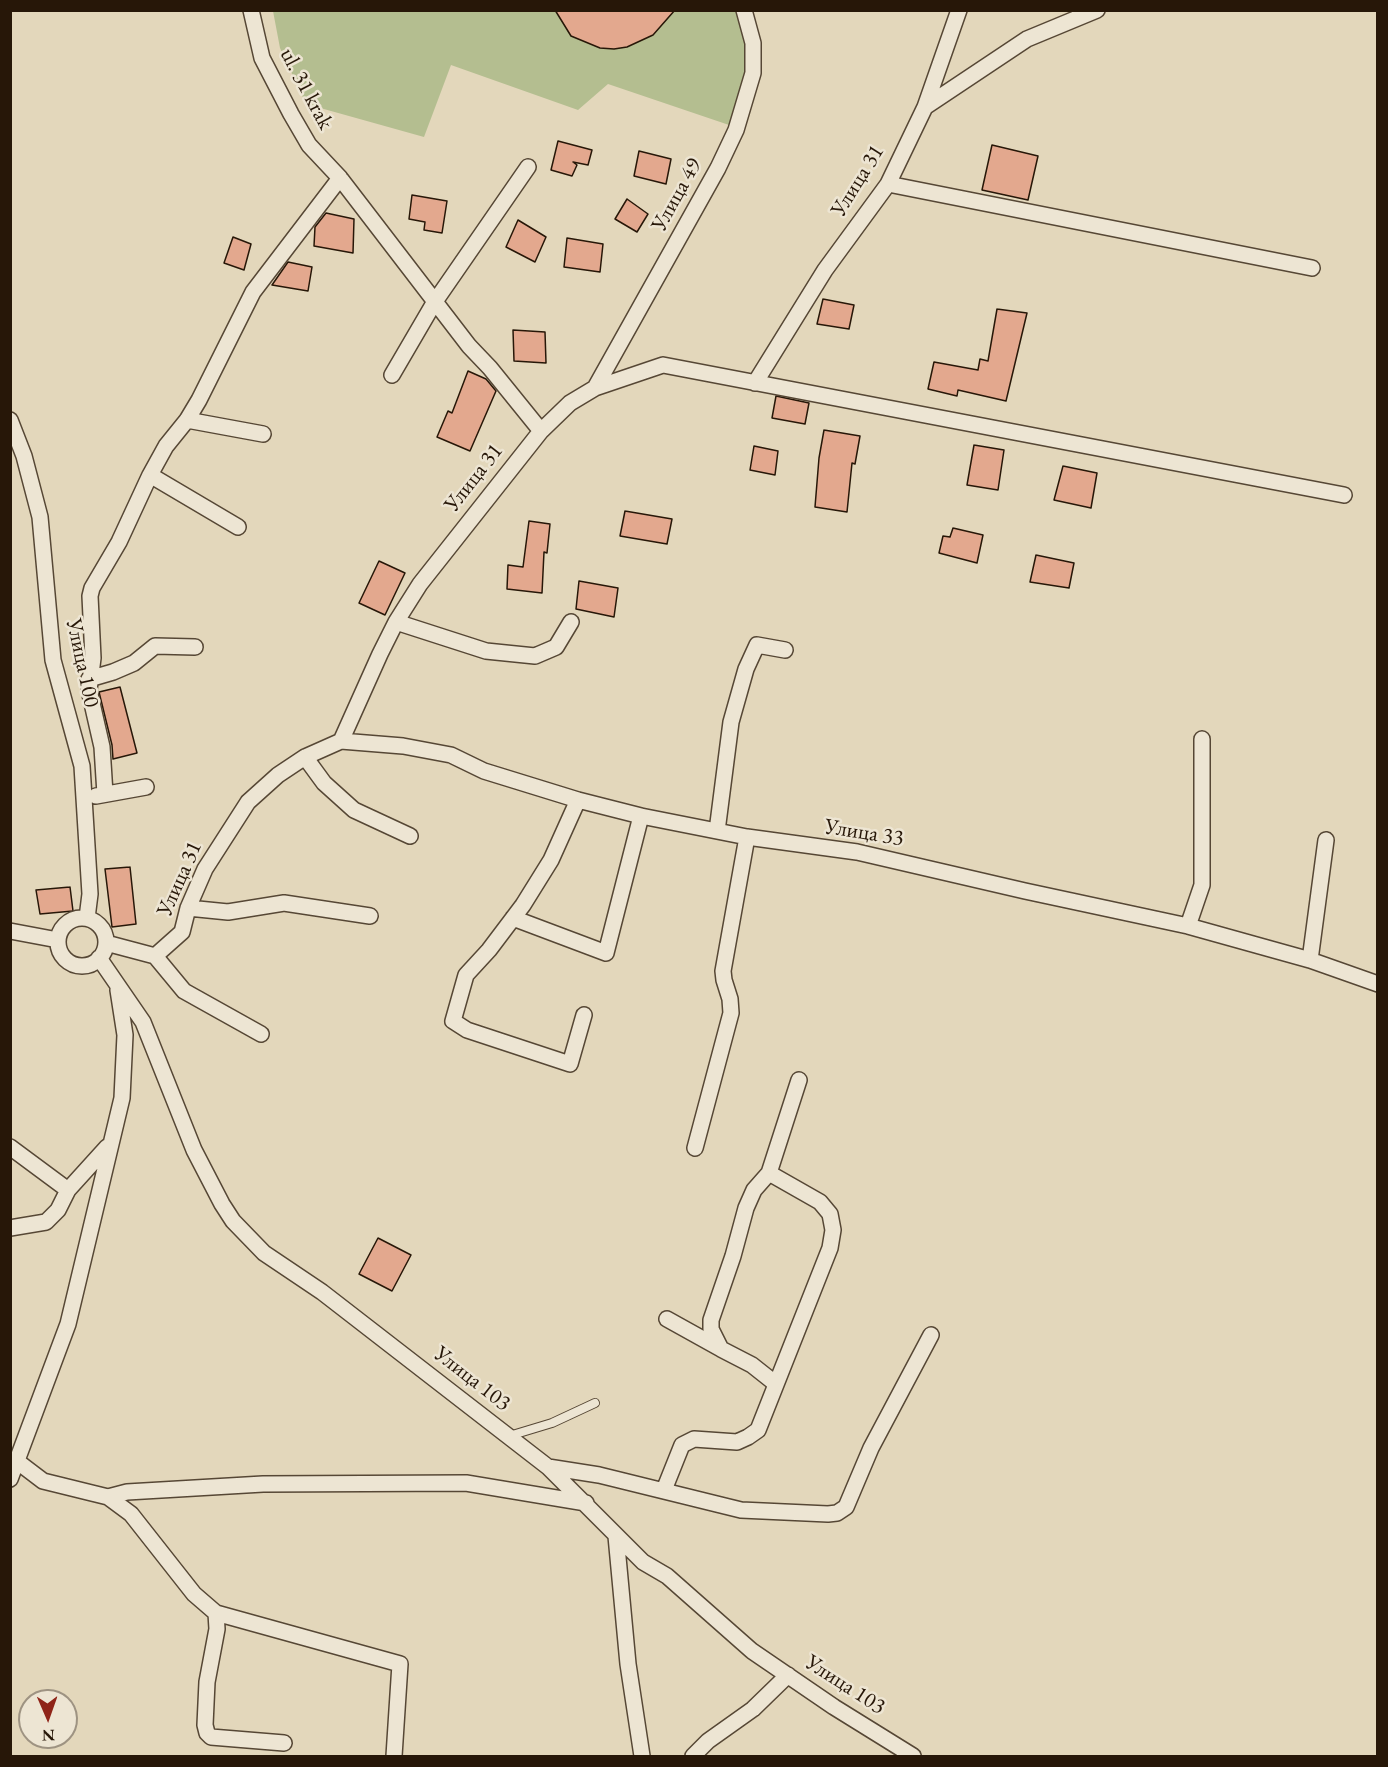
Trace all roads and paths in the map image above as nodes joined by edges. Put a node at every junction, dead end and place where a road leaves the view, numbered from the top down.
1 (251, 10) edge
2 (744, 10) edge
3 (959, 10) edge
4 (1097, 10) edge
5 (925, 107) junction
6 (528, 167) dead end
7 (340, 178) junction
8 (888, 184) junction
9 (1312, 268) dead end
10 (434, 303) junction
11 (392, 375) dead end
12 (755, 383) junction
13 (595, 387) junction
14 (10, 420) edge
15 (187, 420) junction
16 (541, 431) junction
17 (263, 434) dead end
18 (150, 475) junction
19 (1344, 495) dead end
20 (238, 527) dead end
21 (396, 622) junction
22 (572, 622) dead end
23 (195, 647) dead end
24 (785, 650) dead end
25 (89, 679) junction
26 (1202, 740) dead end
27 (341, 741) junction
28 (305, 757) junction
29 (146, 787) dead end
30 (105, 794) junction
31 (85, 798) junction
32 (578, 800) junction
33 (641, 816) junction
34 (717, 831) junction
35 (410, 836) dead end
36 (747, 837) junction
37 (1326, 840) dead end
38 (188, 909) junction
39 (370, 916) dead end
40 (87, 918) junction
41 (513, 918) junction
42 (1188, 926) junction
43 (10, 931) edge
44 (58, 940) junction
45 (106, 943) junction
46 (155, 956) junction
47 (99, 958) junction
48 (1310, 960) junction
49 (1377, 984) edge
50 (117, 985) junction
51 (584, 1015) dead end
52 (261, 1034) dead end
53 (799, 1080) dead end
54 (109, 1145) junction
55 (10, 1147) edge
56 (695, 1148) dead end
57 (769, 1173) junction
58 (68, 1190) junction
59 (10, 1228) edge
60 (667, 1319) dead end
61 (931, 1335) dead end
62 (721, 1348) junction
63 (776, 1383) junction
64 (596, 1403) dead end
65 (509, 1436) junction
66 (14, 1462) edge
67 (548, 1467) junction
68 (10, 1479) edge
69 (664, 1490) junction
70 (108, 1497) junction
71 (586, 1503) junction
72 (616, 1536) junction
73 (216, 1613) junction
74 (788, 1675) junction
75 (284, 1743) dead end
76 (394, 1756) edge
77 (642, 1756) edge
78 (693, 1756) edge
79 (913, 1756) edge

1 - 7 street, ul. 31 krak
2 - 13 street, Улица 49
3 - 5 street, Улица 31
4 - 5 street
5 - 8 street, Улица 31
6 - 10 street
7 - 10 street, ul. 31 krak
7 - 15 street
8 - 9 street
8 - 12 street, Улица 31
10 - 11 street
10 - 16 street, ul. 31 krak
12 - 13 street, Улица 31
12 - 19 street
13 - 16 street, Улица 31
14 - 31 street, Улица 100
15 - 17 street
15 - 18 street
16 - 21 street, Улица 31
18 - 20 street
18 - 25 street
21 - 22 street
21 - 27 street, Улица 31
23 - 25 street
24 - 34 street
25 - 30 street
26 - 42 street
27 - 28 street, Улица 31
27 - 32 street, Улица 33
28 - 35 street
28 - 38 street, Улица 31
29 - 30 street
30 - 31 street
31 - 40 street, Улица 100
32 - 33 street, Улица 33
32 - 41 street
33 - 34 street, Улица 33
33 - 41 street
34 - 36 street, Улица 33
36 - 42 street, Улица 33
36 - 56 street
37 - 48 street
38 - 39 street
38 - 46 street, Улица 31
40 - 44 street
40 - 45 street
41 - 51 street
42 - 48 street, Улица 33
43 - 44 street
44 - 47 street
45 - 46 street
45 - 47 street
46 - 52 street
47 - 50 street, Улица 103
48 - 49 street, Улица 33
50 - 54 street
50 - 65 street, Улица 103
53 - 57 street
54 - 58 street
54 - 66 street
55 - 58 street
57 - 62 street
57 - 63 street
58 - 59 street
60 - 62 street
61 - 69 street
62 - 63 street
63 - 69 street
64 - 65 lane
65 - 67 street, Улица 103
66 - 68 street
66 - 70 street
67 - 69 street
67 - 71 street, Улица 103
70 - 71 street
70 - 73 street
71 - 72 street, Улица 103
72 - 74 street, Улица 103
72 - 77 street
73 - 75 street
73 - 76 street
74 - 78 street
74 - 79 street, Улица 103

